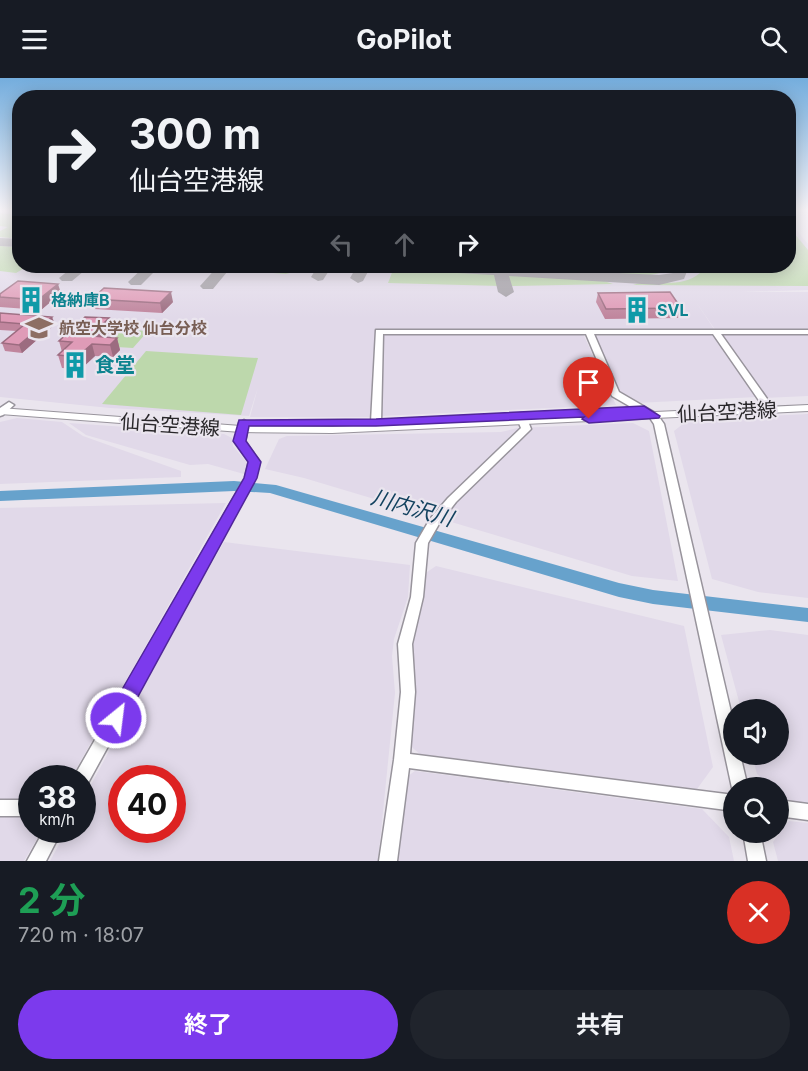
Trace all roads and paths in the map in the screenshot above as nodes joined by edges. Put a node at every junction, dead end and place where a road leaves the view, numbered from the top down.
1 (715, 332) junction
2 (808, 332) edge
3 (589, 333) junction
4 (808, 401) edge
5 (768, 406) junction
6 (808, 408) edge
7 (2, 409) edge
8 (649, 413) junction
9 (522, 419) junction
10 (376, 423) junction
11 (243, 426) junction
12 (402, 760) junction
13 (89, 765) edge
14 (738, 777) edge
15 (723, 802) edge
16 (0, 808) edge
17 (18, 808) edge
18 (789, 809) edge
19 (808, 812) edge
20 (46, 843) edge
21 (753, 843) edge
22 (36, 861) edge
23 (388, 861) edge
24 (757, 861) edge

1 - 2 street
1 - 3 street
1 - 5 street
3 - 8 street
3 - 10 street
4 - 5 main road, 仙台空港線
5 - 6 main road, 仙台空港線
5 - 8 main road, 仙台空港線
7 - 11 main road, 仙台空港線
8 - 9 main road, 仙台空港線
8 - 14 street
9 - 10 main road, 仙台空港線
9 - 11 main road, 仙台空港線
9 - 12 street
10 - 11 main road, 仙台空港線
11 - 13 street
12 - 15 street
12 - 23 street
16 - 17 street
18 - 19 street
20 - 22 street
21 - 24 street

